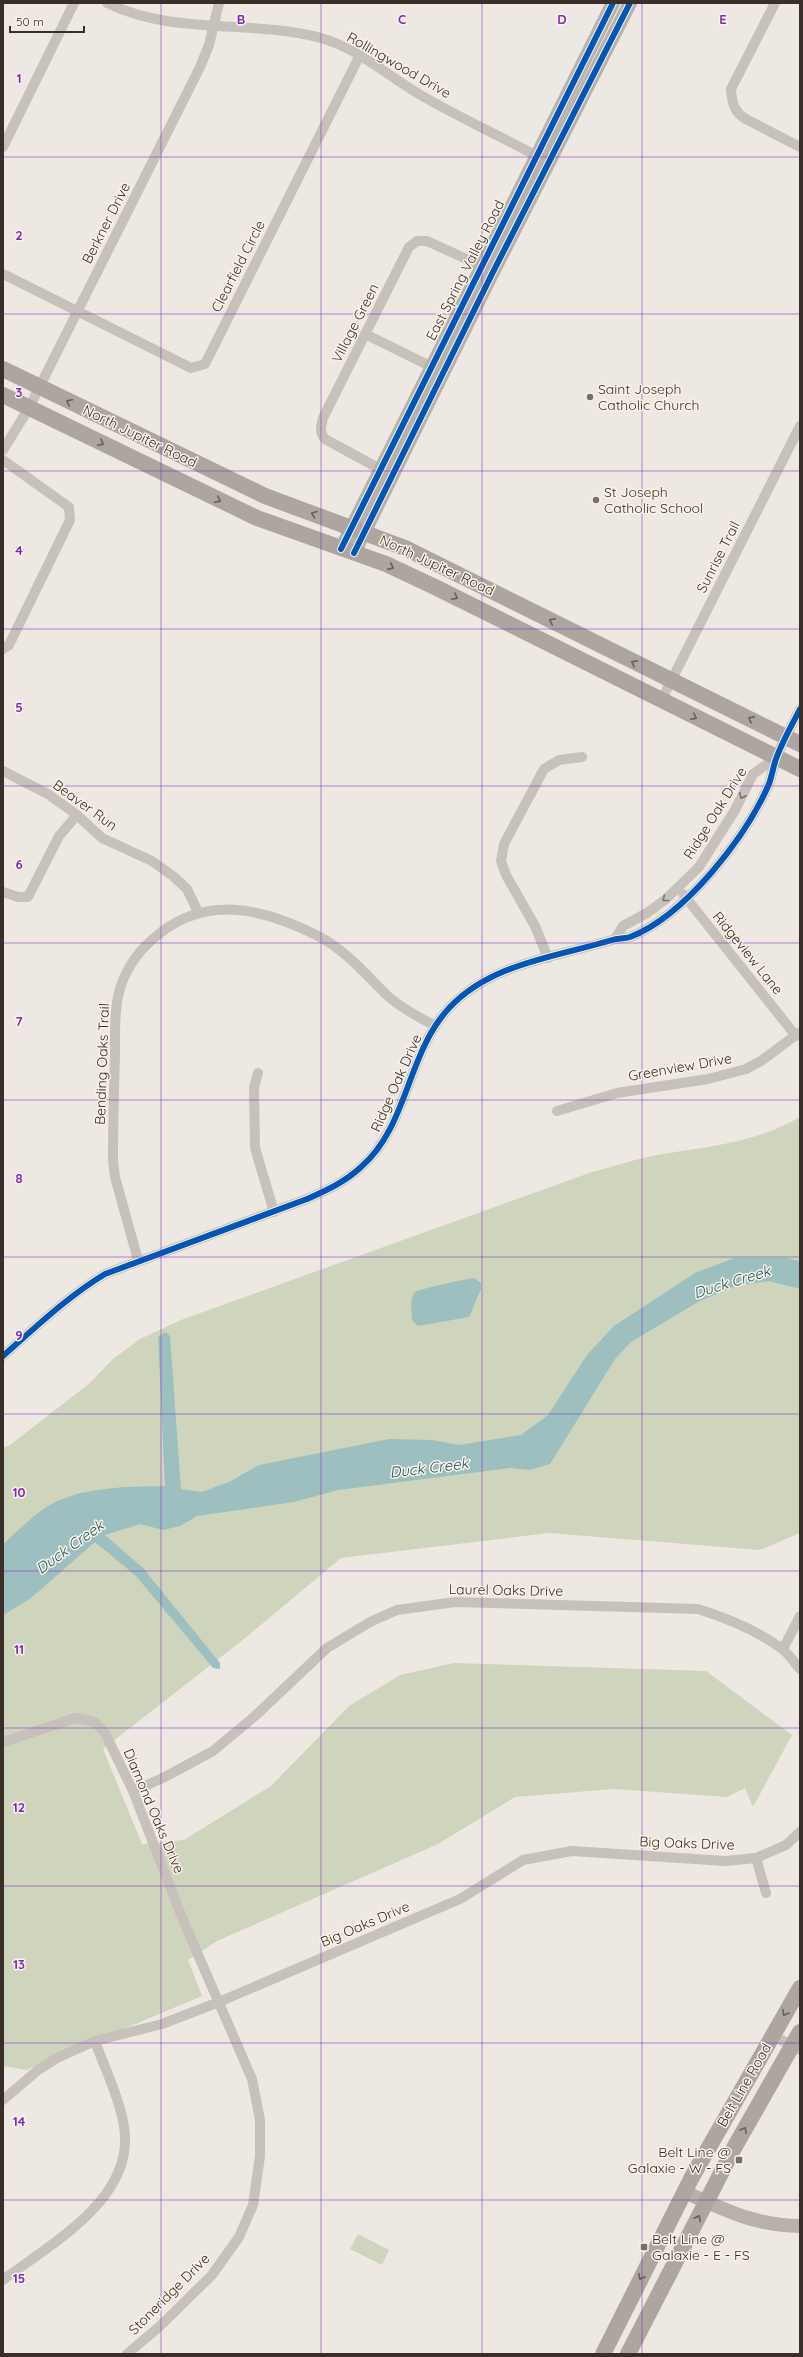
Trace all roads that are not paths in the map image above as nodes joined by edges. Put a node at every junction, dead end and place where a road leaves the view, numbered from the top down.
1 (74, 3) edge
2 (107, 3) edge
3 (218, 3) edge
4 (613, 3) edge
5 (630, 3) edge
6 (775, 3) edge
7 (212, 27) junction
8 (360, 55) junction
9 (3, 147) edge
10 (800, 147) edge
11 (543, 159) junction
12 (487, 269) junction
13 (3, 274) edge
14 (78, 312) junction
15 (365, 334) junction
16 (430, 366) junction
17 (3, 370) edge
18 (38, 387) junction
19 (3, 395) edge
20 (29, 408) junction
21 (800, 426) edge
22 (3, 450) edge
23 (3, 460) edge
24 (380, 469) junction
25 (357, 530) junction
26 (347, 551) junction
27 (484, 587) junction
28 (474, 607) junction
29 (587, 639) junction
30 (3, 650) edge
31 (578, 659) junction
32 (671, 681) junction
33 (661, 701) junction
34 (800, 709) edge
35 (793, 740) edge
36 (582, 757) dead end
37 (776, 758) junction
38 (800, 769) edge
39 (3, 771) edge
40 (78, 815) junction
41 (678, 888) junction
42 (3, 892) edge
43 (687, 899) junction
44 (198, 912) junction
45 (615, 938) junction
46 (548, 958) junction
47 (435, 1026) junction
48 (798, 1034) edge
49 (258, 1073) dead end
50 (557, 1111) dead end
51 (274, 1212) junction
52 (138, 1260) junction
53 (3, 1356) edge
54 (800, 1616) edge
55 (783, 1649) junction
56 (800, 1669) edge
57 (3, 1742) edge
58 (133, 1791) junction
59 (800, 1832) edge
60 (756, 1858) junction
61 (766, 1893) dead end
62 (800, 1988) edge
63 (219, 2002) junction
64 (772, 2035) junction
65 (95, 2041) junction
66 (798, 2043) edge
67 (3, 2100) edge
68 (684, 2192) junction
69 (706, 2201) junction
70 (800, 2226) edge
71 (3, 2280) edge
72 (127, 2354) edge
73 (603, 2354) edge
74 (628, 2354) edge

1 - 9 street
2 - 7 street, Rollingwood Drive
3 - 7 street, Berkner Drive
4 - 11 street, East Spring Valley Road
5 - 11 street, East Spring Valley Road
6 - 10 street
7 - 8 street, Rollingwood Drive
7 - 14 street, Berkner Drive
8 - 11 street, Rollingwood Drive
8 - 14 street, Clearfield Circle
11 - 12 street, East Spring Valley Road
12 - 15 street, Village Green
12 - 16 street, East Spring Valley Road
12 - 25 street, East Spring Valley Road
13 - 14 street, Clearfield Circle
14 - 18 street, Berkner Drive
15 - 16 street
15 - 24 street, Village Green
16 - 24 street, East Spring Valley Road
17 - 18 main road, North Jupiter Road
18 - 20 street, Berkner Drive
25 -> 18 main road, North Jupiter Road
19 - 20 main road, North Jupiter Road
20 - 22 street, Berkner Drive
20 -> 26 main road, North Jupiter Road
21 - 32 street, Sunrise Trail
23 - 30 street
24 - 25 street, East Spring Valley Road
25 - 26 street, East Spring Valley Road
25 - 27 main road, North Jupiter Road
26 -> 28 main road, North Jupiter Road
27 - 28 main road
29 -> 27 main road, North Jupiter Road
28 - 31 main road, North Jupiter Road
29 - 31 main road
32 -> 29 main road, North Jupiter Road
31 - 33 main road, North Jupiter Road
32 - 33 street, Sunrise Trail
35 -> 32 main road, North Jupiter Road
33 -> 37 main road, North Jupiter Road
34 - 35 street
35 - 37 street
36 - 46 street
37 - 38 main road, North Jupiter Road
37 -> 41 street, Ridge Oak Drive
37 - 43 street, Ridge Oak Drive
39 - 40 street, Beaver Run
40 - 42 street
40 - 44 street, Beaver Run
41 - 43 street, Ridgeview Lane
41 -> 45 street, Ridge Oak Drive
43 - 45 street, Ridge Oak Drive
43 - 48 street, Ridgeview Lane
44 - 47 street, Bending Oaks Trail
44 - 52 street, Bending Oaks Trail
45 - 46 street, Ridge Oak Drive
46 - 47 street, Ridge Oak Drive
47 - 51 street, Ridge Oak Drive
48 - 50 street, Greenview Drive
49 - 51 street
51 - 52 street, Ridge Oak Drive
52 - 53 street, Ridge Oak Drive
54 - 55 street
55 - 56 street, Laurel Oaks Drive
55 - 58 street, Laurel Oaks Drive
57 - 58 street, Diamond Oaks Drive
58 - 63 street, Diamond Oaks Drive
59 - 60 street, Big Oaks Drive
60 - 61 street
60 - 63 street, Big Oaks Drive
62 -> 64 main road, Belt Line Road
63 - 65 street, Big Oaks Drive
63 - 72 street, Stoneridge Drive
64 - 66 street
64 - 68 main road, Belt Line Road
65 - 67 street, Big Oaks Drive
65 - 71 street
69 -> 66 main road, Belt Line Road
68 - 69 street
68 -> 73 main road, Belt Line Road
69 - 70 street
74 -> 69 main road, Belt Line Road

